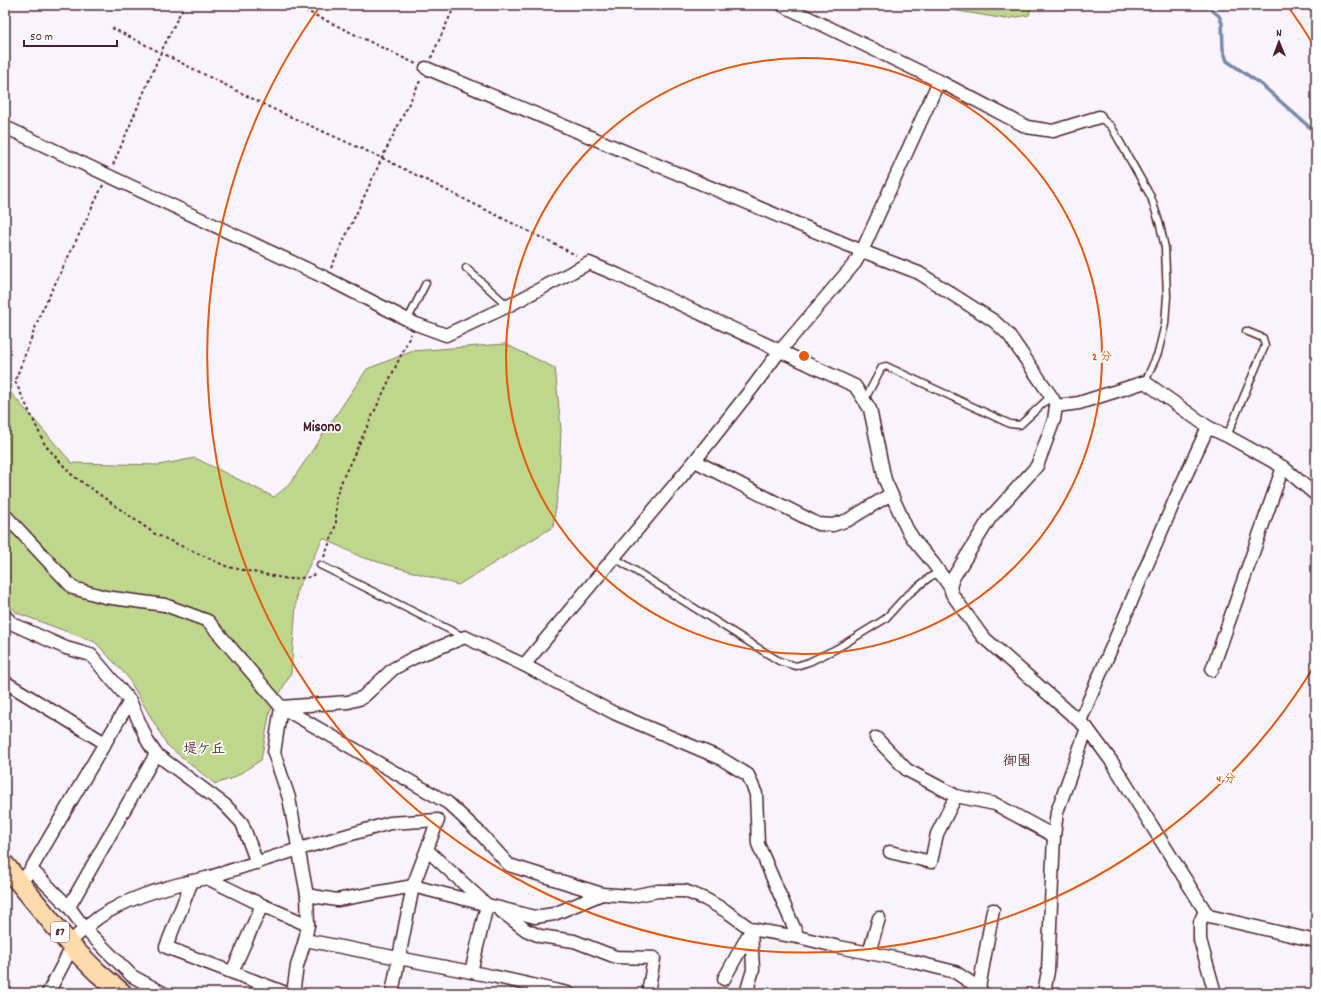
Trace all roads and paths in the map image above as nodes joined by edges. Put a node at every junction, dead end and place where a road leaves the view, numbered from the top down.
1 (184, 5) edge
2 (294, 5) edge
3 (455, 5) edge
4 (782, 5) edge
5 (112, 28) dead end
6 (162, 52) junction
7 (426, 68) junction
8 (939, 82) junction
9 (1099, 117) joint
10 (5, 127) edge
11 (382, 158) junction
12 (108, 175) junction
13 (862, 251) junction
14 (589, 263) junction
15 (466, 268) dead end
16 (326, 278) junction
17 (426, 283) dead end
18 (508, 306) junction
19 (412, 322) junction
20 (1246, 331) dead end
21 (779, 352) junction
22 (1145, 382) junction
23 (864, 401) junction
24 (1053, 401) junction
25 (1208, 427) junction
26 (1227, 436) junction
27 (695, 461) junction
28 (1283, 468) junction
29 (891, 494) junction
30 (1316, 495) edge
31 (5, 516) edge
32 (615, 558) junction
33 (320, 565) junction
34 (940, 572) junction
35 (950, 588) junction
36 (5, 616) edge
37 (464, 637) junction
38 (524, 666) junction
39 (1212, 670) dead end
40 (5, 682) edge
41 (130, 701) junction
42 (281, 707) junction
43 (1084, 724) junction
44 (876, 738) dead end
45 (105, 743) junction
46 (156, 754) junction
47 (956, 796) junction
48 (448, 803) junction
49 (438, 820) junction
50 (1054, 836) junction
51 (299, 849) junction
52 (428, 850) junction
53 (890, 852) dead end
54 (257, 863) junction
55 (5, 865) edge
56 (26, 876) junction
57 (207, 878) junction
58 (192, 882) junction
59 (413, 886) junction
60 (602, 894) junction
61 (307, 895) junction
62 (262, 905) junction
63 (492, 906) junction
64 (69, 907) junction
65 (993, 910) dead end
66 (1205, 911) junction
67 (879, 918) dead end
68 (308, 925) junction
69 (85, 929) junction
70 (751, 929) junction
71 (798, 937) junction
72 (305, 940) junction
73 (1316, 941) edge
74 (71, 945) junction
75 (869, 953) junction
76 (398, 958) junction
77 (232, 972) junction
78 (471, 972) junction
79 (724, 978) dead end
80 (981, 991) edge
81 (48, 993) edge
82 (122, 993) edge
83 (162, 993) edge
84 (286, 993) edge
85 (293, 993) edge
86 (392, 993) edge
87 (568, 993) edge
88 (648, 993) edge
89 (746, 993) edge
90 (1044, 993) edge
91 (1215, 993) edge

1 - 6 path
2 - 7 path
3 - 7 path
4 - 8 street
5 - 6 path
6 - 11 path
6 - 12 path
7 - 11 path
7 - 13 street
8 - 9 street
8 - 13 street
9 - 22 lane
10 - 12 street
11 - 14 path
11 - 16 path
12 - 16 street
12 - 33 path
13 - 21 street
13 - 24 street
14 - 18 street
14 - 21 street
15 - 18 lane
16 - 19 street
17 - 19 lane
18 - 19 street
19 - 33 path
20 - 26 lane
21 - 23 street
21 - 27 street
22 - 24 street
22 - 25 street
23 - 24 lane
23 - 29 street
24 - 35 street
25 - 26 street
25 - 43 street
26 - 28 street
27 - 29 street
27 - 32 street
28 - 30 street
28 - 39 street
29 - 34 street
31 - 42 street
32 - 34 lane
32 - 38 street
33 - 37 lane
34 - 35 street
35 - 43 street
36 - 41 street
37 - 38 street
37 - 42 street
38 - 71 street
40 - 45 street
41 - 45 street
41 - 46 street
42 - 48 street
42 - 51 street
43 - 50 street
43 - 66 street
44 - 47 street
45 - 56 street
46 - 54 street
46 - 64 street
47 - 50 street
47 - 53 street
48 - 49 street
48 - 60 street
49 - 51 street
49 - 52 street
50 - 90 street
51 - 54 street
51 - 61 street
52 - 59 street
52 - 63 street
54 - 57 street
55 - 56 main road, 87
56 - 64 street
56 - 74 main road, 87
57 - 58 street
57 - 62 street
58 - 69 street
58 - 77 street
59 - 61 street
59 - 63 street
59 - 76 street
60 - 63 street
60 - 70 street
61 - 68 street
62 - 68 street
62 - 77 street
63 - 78 street
63 - 88 street
64 - 69 street
65 - 80 street
66 - 73 street
66 - 91 street
67 - 75 street
68 - 72 street
69 - 74 street
69 - 83 street
70 - 71 street
70 - 79 street
70 - 89 street
71 - 75 street
72 - 76 street
72 - 85 street
74 - 81 street
74 - 82 main road, 87
75 - 80 street
76 - 78 street
76 - 86 street
77 - 84 street
78 - 87 street

